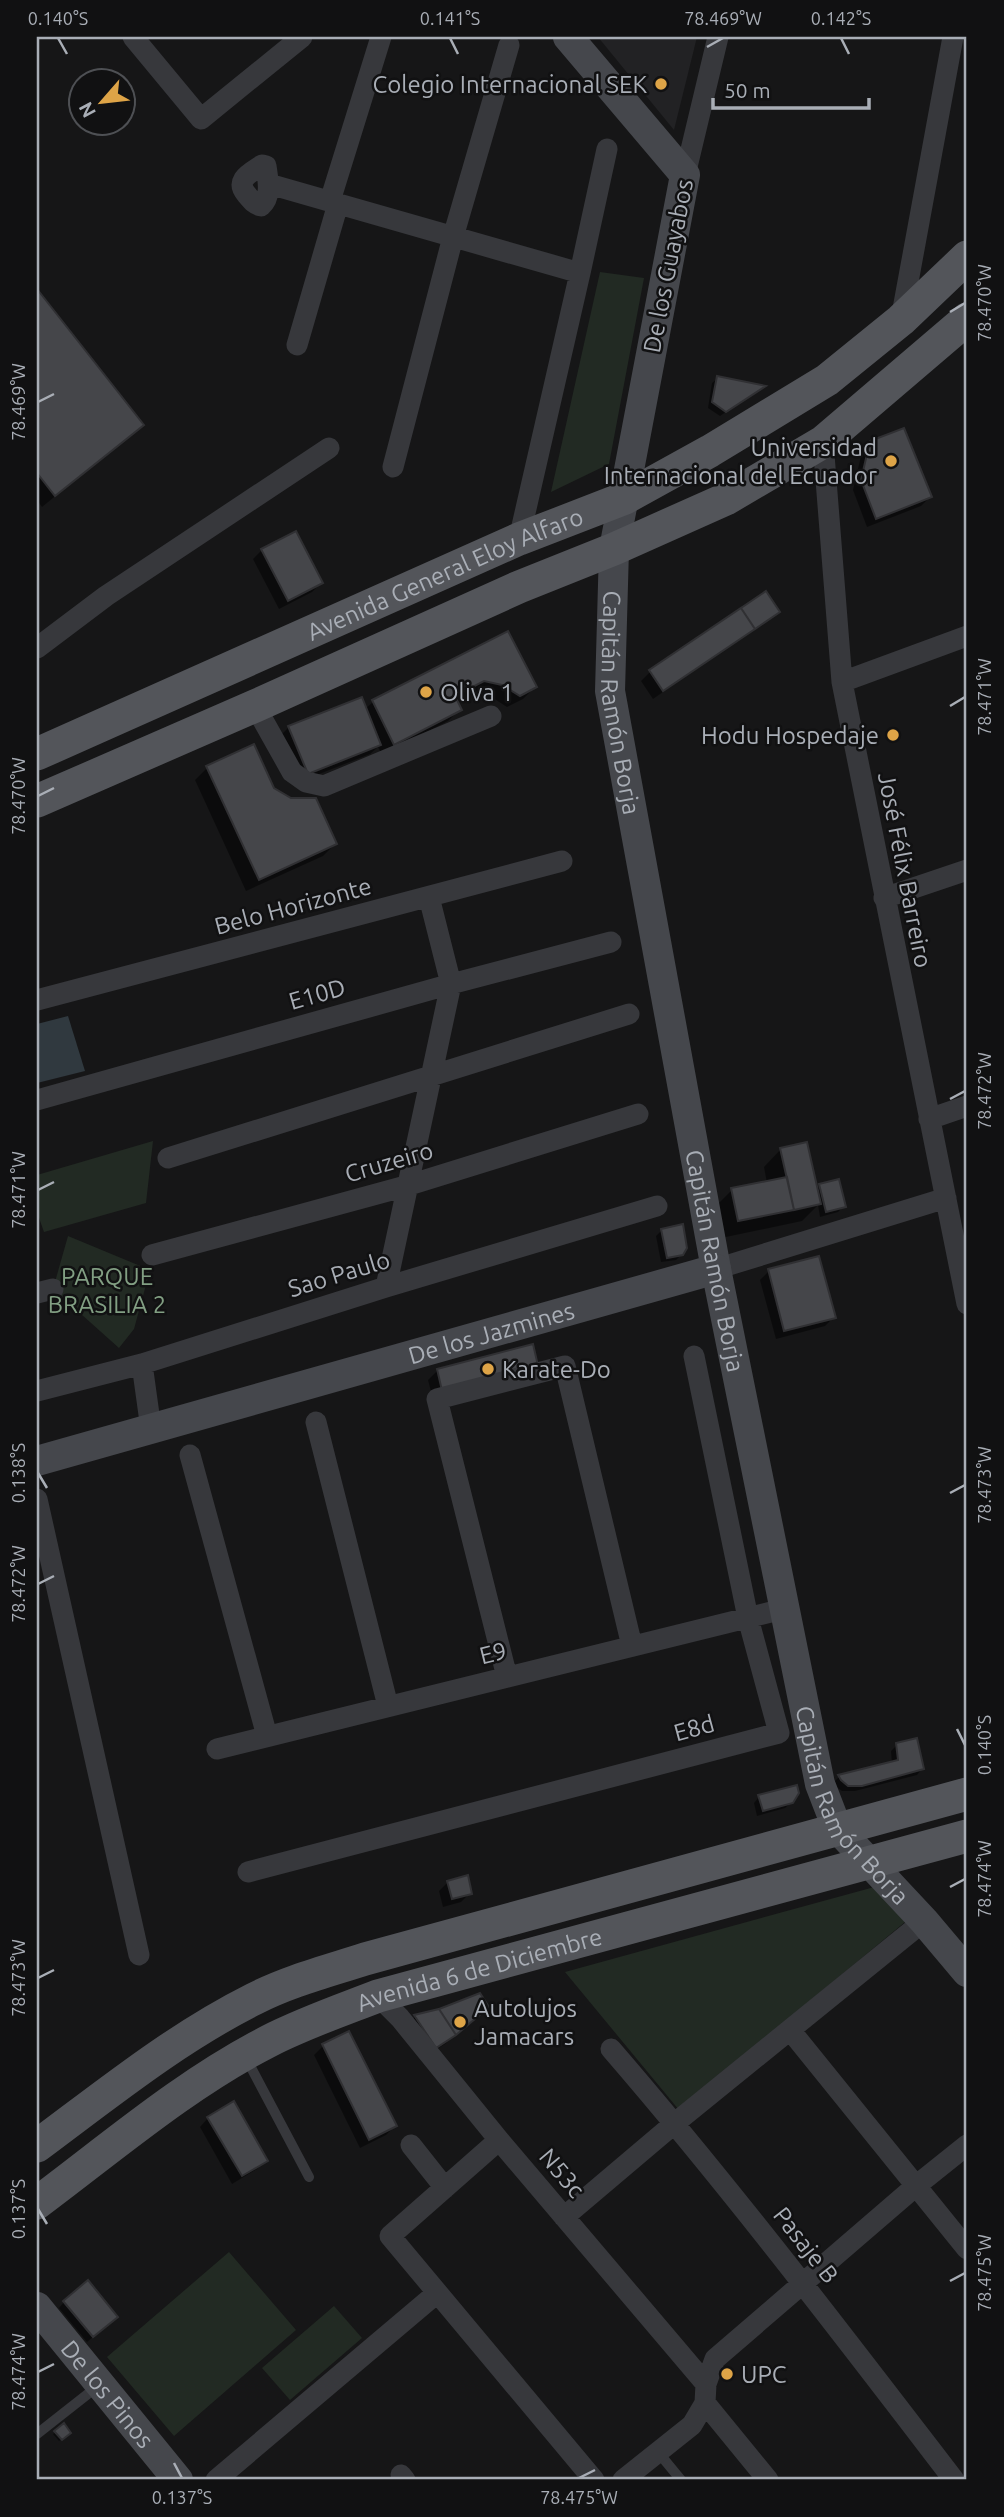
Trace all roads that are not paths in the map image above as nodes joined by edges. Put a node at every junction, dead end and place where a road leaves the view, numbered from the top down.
1 (133, 37) edge
2 (302, 37) edge
3 (382, 37) edge
4 (568, 37) edge
5 (718, 37) edge
6 (953, 37) edge
7 (509, 44) dead end
8 (607, 149) dead end
9 (685, 175) junction
10 (269, 184) dead end
11 (334, 203) junction
12 (453, 237) junction
13 (967, 257) edge
14 (580, 273) junction
15 (967, 319) edge
16 (901, 320) junction
17 (297, 345) dead end
18 (823, 442) junction
19 (329, 448) dead end
20 (393, 467) dead end
21 (625, 498) junction
22 (519, 539) junction
23 (614, 549) junction
24 (967, 636) edge
25 (37, 648) edge
26 (842, 682) junction
27 (255, 706) junction
28 (491, 716) dead end
29 (37, 754) edge
30 (37, 802) edge
31 (562, 861) dead end
32 (967, 870) edge
33 (429, 897) junction
34 (884, 898) junction
35 (611, 942) dead end
36 (451, 984) junction
37 (37, 1000) edge
38 (629, 1014) dead end
39 (433, 1077) junction
40 (37, 1100) edge
41 (967, 1106) edge
42 (638, 1114) dead end
43 (929, 1119) junction
44 (168, 1158) dead end
45 (407, 1186) junction
46 (946, 1198) junction
47 (657, 1206) dead end
48 (152, 1255) dead end
49 (716, 1269) junction
50 (386, 1287) junction
51 (967, 1304) edge
52 (694, 1356) dead end
53 (142, 1364) junction
54 (37, 1391) edge
55 (316, 1422) dead end
56 (151, 1429) junction
57 (190, 1455) dead end
58 (37, 1461) edge
59 (37, 1499) edge
60 (783, 1609) junction
61 (748, 1618) junction
62 (632, 1646) junction
63 (507, 1677) junction
64 (388, 1706) junction
65 (267, 1736) junction
66 (217, 1749) dead end
67 (967, 1794) edge
68 (837, 1828) junction
69 (967, 1836) edge
70 (870, 1862) junction
71 (248, 1872) dead end
72 (924, 1921) junction
73 (139, 1955) dead end
74 (967, 1972) edge
75 (378, 1996) junction
76 (790, 2030) junction
77 (611, 2049) dead end
78 (244, 2056) junction
79 (675, 2123) junction
80 (499, 2140) junction
81 (411, 2145) dead end
82 (967, 2145) edge
83 (37, 2146) edge
84 (309, 2177) dead end
85 (917, 2185) junction
86 (444, 2188) junction
87 (37, 2203) edge
88 (564, 2217) junction
89 (967, 2249) edge
90 (803, 2283) junction
91 (437, 2293) junction
92 (37, 2306) edge
93 (100, 2384) junction
94 (706, 2394) junction
95 (37, 2434) edge
96 (658, 2452) junction
97 (178, 2480) edge
98 (216, 2480) edge
99 (594, 2480) edge
100 (623, 2480) edge
101 (681, 2480) edge
102 (768, 2480) edge
103 (954, 2480) edge

1 - 2 street
3 - 11 street
4 - 9 street
5 - 9 street, De los Guayabos
6 - 16 street
7 - 12 street
8 - 14 street
9 - 21 street, De los Guayabos
10 - 11 street
11 - 12 street
11 - 17 street
12 - 14 street
12 - 20 street
13 - 16 main road, Avenida General Eloy Alfaro
14 - 22 street
15 - 18 main road, Avenida General Eloy Alfaro
16 - 21 main road, Avenida General Eloy Alfaro
18 - 23 main road, Avenida General Eloy Alfaro
18 - 26 street, José Félix Barreiro
19 - 25 street
21 - 22 main road, Avenida General Eloy Alfaro
21 - 23 street, Capitán Ramón Borja
22 - 29 main road, Avenida General Eloy Alfaro
23 - 27 main road, Avenida General Eloy Alfaro
23 - 49 street, Capitán Ramón Borja
24 - 26 street
26 - 34 street, José Félix Barreiro
27 - 28 street
27 - 30 main road, Avenida General Eloy Alfaro
31 - 33 street, Belo Horizonte
32 - 34 street
33 - 36 street
33 - 37 street, Belo Horizonte
34 - 43 street, José Félix Barreiro
35 - 36 street, E10D
36 - 39 street
36 - 40 street, E10D
38 - 39 street
39 - 44 street
39 - 45 street
41 - 43 street
42 - 45 street, Cruzeiro
43 - 46 street, José Félix Barreiro
45 - 48 street, Cruzeiro
45 - 50 street
46 - 49 street, De los Jazmines
46 - 51 street, José Félix Barreiro
47 - 50 street, Sao Paulo
49 - 56 street, De los Jazmines
49 - 60 street, Capitán Ramón Borja
50 - 53 street, Sao Paulo
52 - 61 street, E8d
53 - 54 street, Sao Paulo
53 - 56 street
55 - 64 street
56 - 58 street, De los Jazmines
57 - 65 street
59 - 73 street
60 - 61 street, E9
60 - 68 street, Capitán Ramón Borja
61 - 62 street, E9
61 - 71 street, E8d
62 - 63 street, E9
62 - 63 street
63 - 64 street, E9
64 - 65 street, E9
65 - 66 street, E9
67 - 68 main road, Avenida 6 de Diciembre
68 - 70 street, Capitán Ramón Borja
68 - 83 main road, Avenida 6 de Diciembre
69 - 70 main road, Avenida 6 de Diciembre
70 - 72 street, Capitán Ramón Borja
70 - 75 main road, Avenida 6 de Diciembre
72 - 74 street, Capitán Ramón Borja
72 - 76 street
75 - 78 main road, Avenida 6 de Diciembre
75 - 80 street, N53c
76 - 79 street
76 - 85 street
77 - 79 street, Pasaje B
78 - 84 lane
78 - 87 main road, Avenida 6 de Diciembre
79 - 88 street
79 - 90 street, Pasaje B
80 - 86 street
80 - 88 street, N53c
81 - 86 street
82 - 85 street
85 - 89 street
85 - 90 street
86 - 91 street
88 - 94 street, N53c
90 - 94 street
90 - 103 street, Pasaje B
91 - 98 street
91 - 99 street
92 - 93 street, De los Pinos
93 - 95 lane
93 - 97 street, De los Pinos
94 - 96 street
94 - 102 street
96 - 100 street
96 - 101 lane

